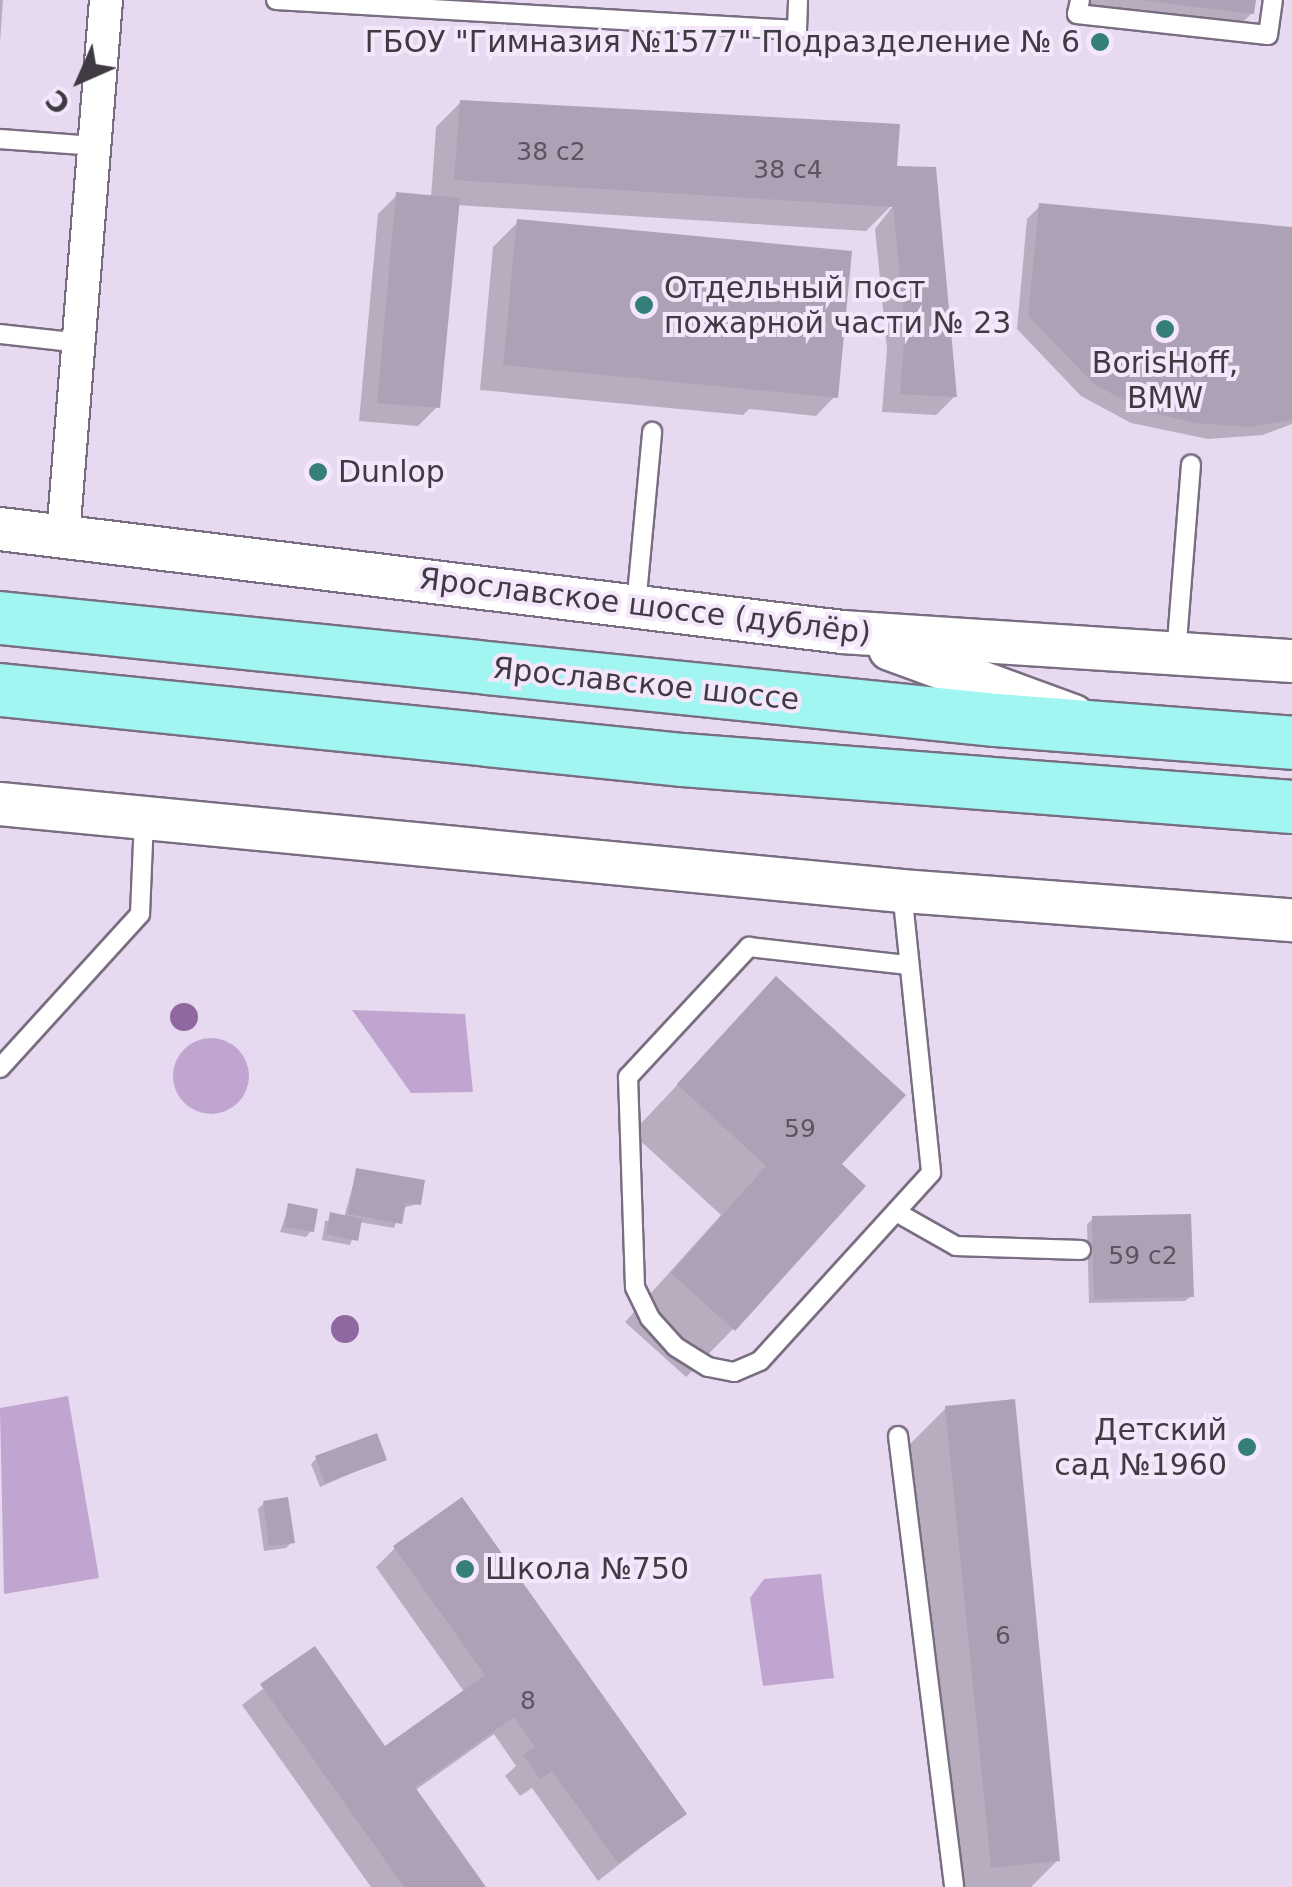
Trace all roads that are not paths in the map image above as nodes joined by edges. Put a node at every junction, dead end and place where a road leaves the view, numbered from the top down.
1 (106, 0) edge
2 (276, 0) edge
3 (798, 0) edge
4 (1080, 0) edge
5 (1273, 4) edge
6 (1292, 9) edge
7 (0, 139) edge
8 (96, 146) junction
9 (0, 334) edge
10 (80, 343) junction
11 (652, 432) dead end
12 (1191, 465) dead end
13 (0, 530) edge
14 (63, 536) junction
15 (636, 606) junction
16 (0, 618) edge
17 (842, 632) junction
18 (1176, 656) junction
19 (1292, 661) edge
20 (0, 690) edge
21 (1106, 728) junction
22 (1292, 743) edge
23 (0, 804) edge
24 (1292, 806) edge
25 (144, 816) junction
26 (902, 890) junction
27 (1292, 920) edge
28 (908, 966) junction
29 (0, 1068) edge
30 (896, 1212) junction
31 (1082, 1250) dead end
32 (898, 1436) dead end
33 (954, 1887) edge

1 - 8 street
2 - 3 lane
4 - 5 lane
5 - 6 lane
7 - 8 lane
8 - 10 street
9 - 10 lane
10 - 14 street
11 - 15 lane
12 - 18 lane
13 - 14 street, Ярославское шоссе (дублёр)
14 - 15 street, Ярославское шоссе (дублёр)
15 - 17 street, Ярославское шоссе (дублёр)
16 - 21 main road, Ярославское шоссе
17 - 18 street, Ярославское шоссе (дублёр)
17 - 21 street
18 - 19 street, Ярославское шоссе (дублёр)
20 - 24 main road
21 - 22 main road, Ярославское шоссе
23 - 25 street
25 - 26 street
25 - 29 lane
26 - 27 street
26 - 28 lane
28 - 30 lane
28 - 30 lane
30 - 31 lane
32 - 33 lane

